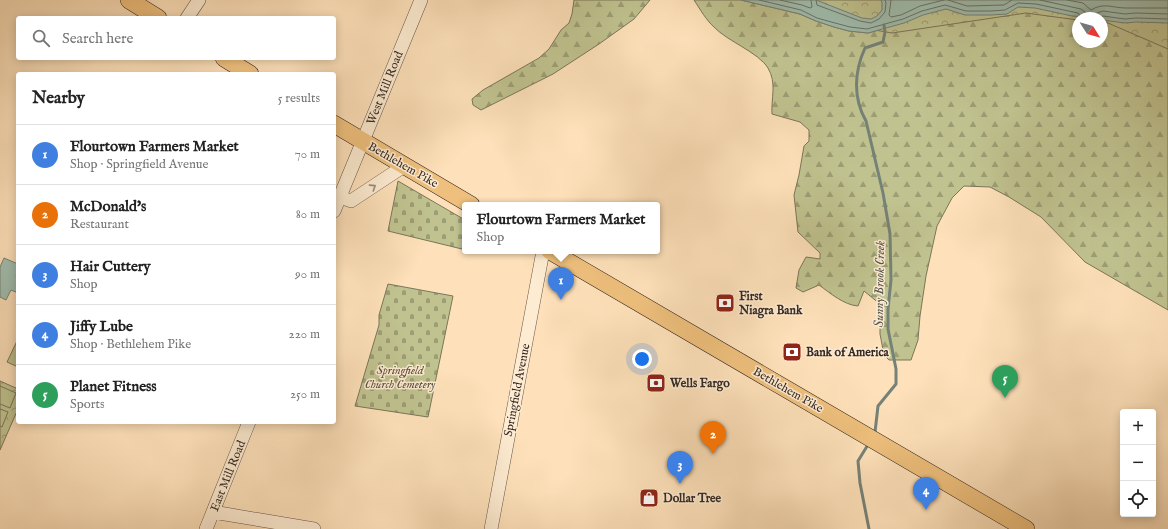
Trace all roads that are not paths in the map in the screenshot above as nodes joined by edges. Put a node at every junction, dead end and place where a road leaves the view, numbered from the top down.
1 (129, 0) edge
2 (199, 0) edge
3 (421, 0) edge
4 (155, 16) edge
5 (188, 16) edge
6 (227, 60) edge
7 (247, 72) edge
8 (336, 125) edge
9 (363, 142) junction
10 (404, 166) junction
11 (340, 197) junction
12 (467, 202) edge
13 (336, 206) edge
14 (542, 254) edge
15 (555, 254) edge
16 (248, 424) edge
17 (213, 512) junction
18 (206, 529) edge
19 (314, 529) edge
20 (491, 529) edge
21 (1026, 529) edge

1 - 4 main road
2 - 5 street
3 - 9 street, West Mill Road
6 - 7 main road
8 - 9 main road, Bethlehem Pike
9 - 10 main road, Bethlehem Pike
9 - 11 street, West Mill Road
11 -> 10 street
10 - 12 main road, Bethlehem Pike
11 - 13 street
14 - 20 street, Springfield Avenue
15 - 21 main road, Bethlehem Pike
16 - 17 street, East Mill Road
17 - 18 street, East Mill Road
17 - 19 street

